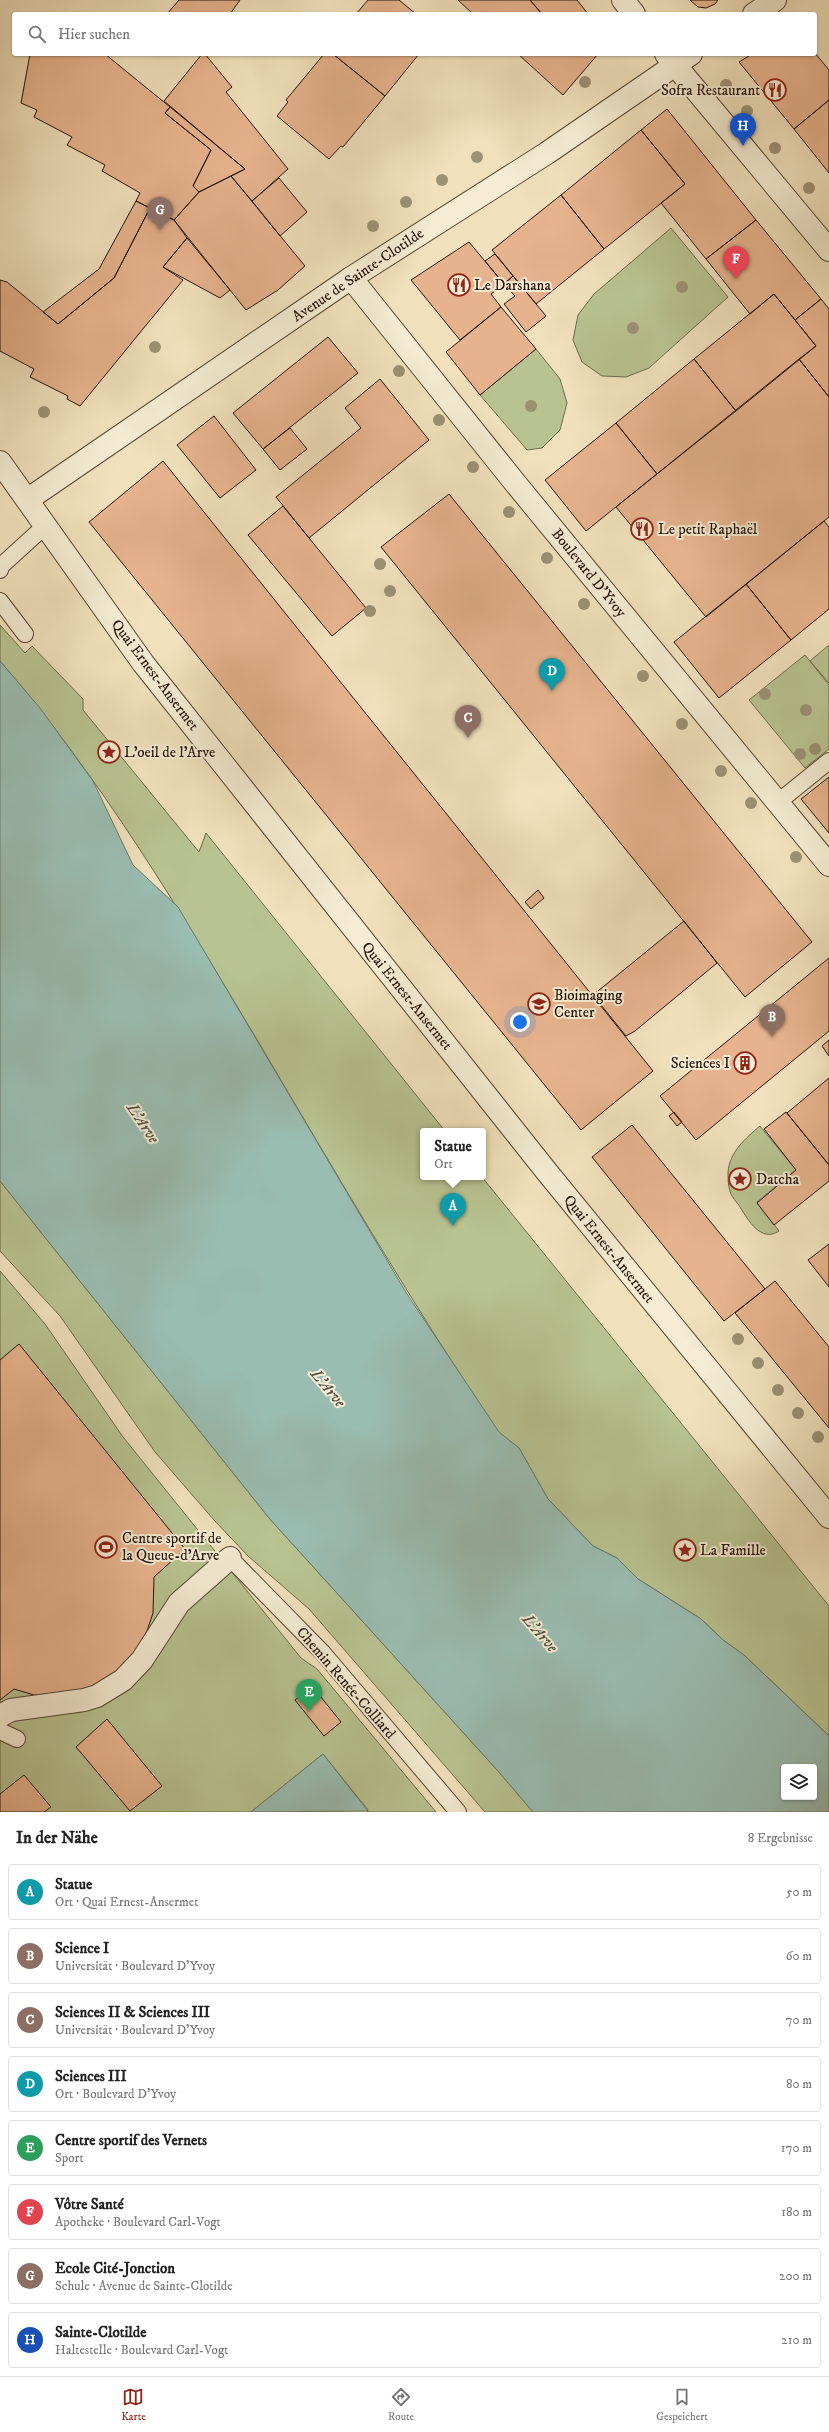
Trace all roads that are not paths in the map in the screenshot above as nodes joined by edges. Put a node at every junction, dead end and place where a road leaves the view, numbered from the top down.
1 (623, 0) edge
2 (775, 0) edge
3 (632, 12) edge
4 (757, 12) edge
5 (677, 58) edge
6 (829, 250) edge
7 (351, 278) junction
8 (0, 462) edge
9 (27, 500) junction
10 (45, 526) junction
11 (0, 570) edge
12 (0, 601) edge
13 (25, 634) dead end
14 (829, 761) edge
15 (777, 803) junction
16 (829, 865) edge
17 (829, 1517) edge
18 (230, 1558) joint
19 (0, 1716) edge
20 (0, 1731) edge
21 (18, 1739) dead end
22 (458, 1812) edge

1 - 3 street
2 - 4 street
5 - 6 street
5 - 7 street, Avenue de Sainte-Clotilde
7 - 9 street, Avenue de Sainte-Clotilde
7 - 15 street, Boulevard D'Yvoy
8 - 9 street, Quai Ernest-Ansermet
9 - 10 street, Quai Ernest-Ansermet
10 - 11 lane
10 - 17 street, Quai Ernest-Ansermet
12 - 13 lane
14 - 15 lane
15 - 16 street, Boulevard D'Yvoy
18 - 19 street
18 - 22 lane, Chemin Renée-Colliard
20 - 21 lane

